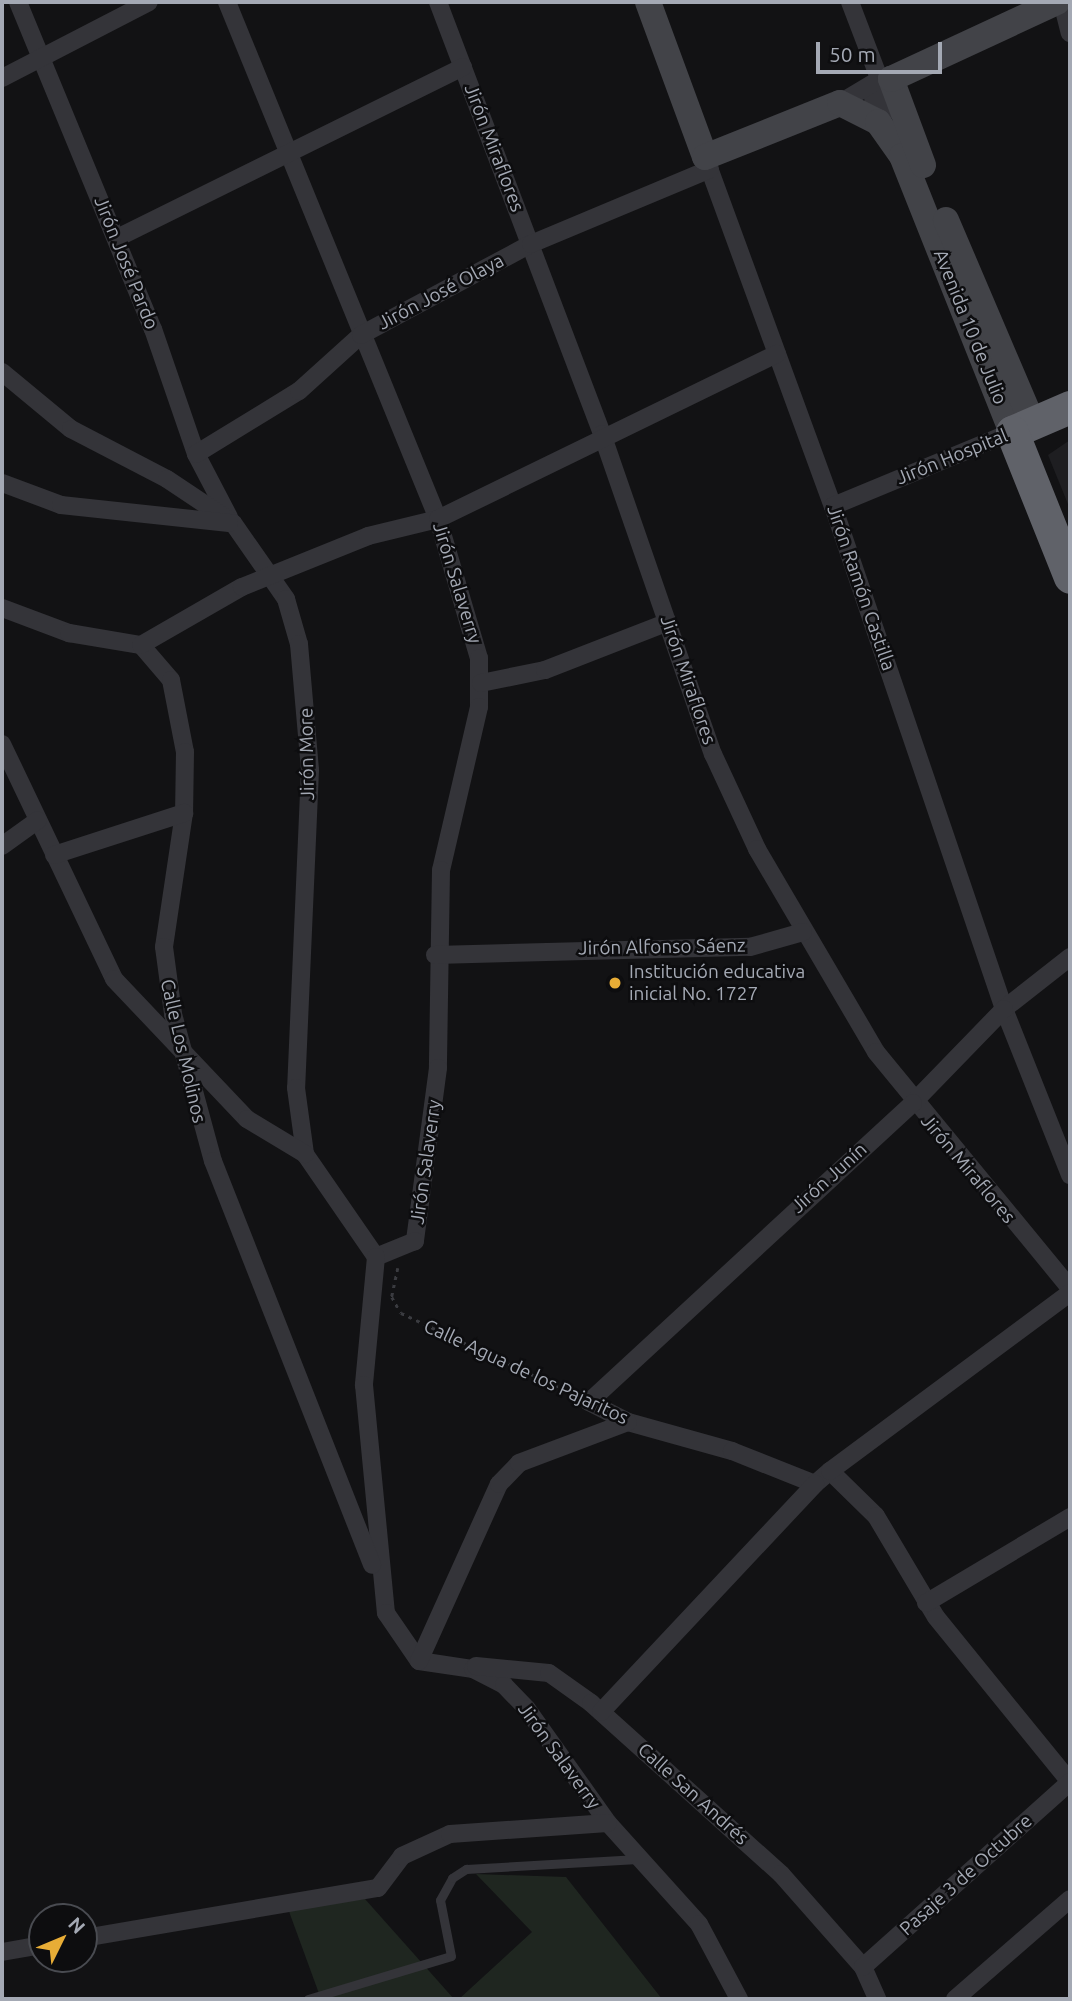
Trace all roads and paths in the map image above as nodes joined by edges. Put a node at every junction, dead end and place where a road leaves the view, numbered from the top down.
1 (18, 2) edge
2 (149, 2) edge
3 (227, 2) edge
4 (438, 2) edge
5 (648, 2) edge
6 (850, 2) edge
7 (1059, 2) edge
8 (1070, 33) edge
9 (41, 57) junction
10 (463, 66) junction
11 (2, 78) edge
12 (876, 89) junction
13 (900, 134) junction
14 (286, 154) junction
15 (708, 163) junction
16 (117, 238) junction
17 (531, 244) junction
18 (361, 334) junction
19 (777, 354) junction
20 (2, 372) edge
21 (1070, 407) edge
22 (1022, 427) junction
23 (603, 434) junction
24 (197, 454) junction
25 (2, 483) edge
26 (833, 506) junction
27 (1070, 516) edge
28 (438, 519) junction
29 (233, 523) junction
30 (274, 575) junction
31 (1070, 577) edge
32 (2, 608) edge
33 (668, 622) junction
34 (141, 645) junction
35 (481, 683) junction
36 (2, 744) edge
37 (184, 813) junction
38 (38, 820) junction
39 (2, 846) edge
40 (54, 855) junction
41 (803, 932) junction
42 (435, 955) junction
43 (1070, 957) edge
44 (1004, 1009) junction
45 (182, 1051) junction
46 (913, 1103) junction
47 (305, 1154) junction
48 (1070, 1175) edge
49 (415, 1241) junction
50 (376, 1257) junction
51 (1070, 1288) edge
52 (1070, 1293) edge
53 (401, 1313) joint
54 (589, 1402) junction
55 (628, 1422) junction
56 (830, 1471) junction
57 (815, 1484) junction
58 (1070, 1517) edge
59 (379, 1584) junction
60 (926, 1603) junction
61 (419, 1661) junction
62 (459, 1665) junction
63 (601, 1712) junction
64 (1070, 1782) edge
65 (608, 1823) junction
66 (640, 1859) junction
67 (1070, 1899) edge
68 (98, 1936) edge
69 (28, 1947) edge
70 (2, 1952) edge
71 (863, 1968) junction
72 (308, 1999) edge
73 (738, 1999) edge
74 (877, 1999) edge
75 (955, 1999) edge

1 - 9 street, Jirón José Pardo
2 - 9 street
3 - 14 street, Jirón Salaverry
4 - 10 street, Jirón Miraflores
5 - 15 street, Jirón Ramón Castilla
6 - 12 street
7 - 8 street
7 - 12 street, Jirón José Olaya
9 - 11 street
9 - 16 street, Jirón José Pardo
10 - 14 street
10 - 17 street, Jirón Miraflores
12 - 13 street, Avenida 10 de Julio
12 - 13 street, Avenida 10 de Julio
12 - 15 street, Jirón José Olaya
13 - 22 street, Avenida 10 de Julio
14 - 16 street
14 - 18 street, Jirón Salaverry
15 - 17 street, Jirón José Olaya
15 - 19 street, Jirón Ramón Castilla
16 - 24 street, Jirón José Pardo
17 - 18 street, Jirón José Olaya
17 - 23 street, Jirón Miraflores
18 - 24 street, Jirón José Olaya
18 - 28 street, Jirón Salaverry
19 - 23 street
19 - 26 street, Jirón Ramón Castilla
20 - 29 street, Jirón More
21 - 22 highway, Jirón Hospital
22 - 26 street, Jirón Hospital
22 - 27 highway, Avenida 10 de Julio
22 - 31 highway, Avenida 10 de Julio
23 - 28 street
23 - 33 street, Jirón Miraflores
24 - 29 street, Jirón José Pardo
25 - 29 street
26 - 44 street, Jirón Ramón Castilla
28 - 30 street
28 - 35 street, Jirón Salaverry
29 - 30 street, Jirón More
30 - 34 street
30 - 47 street, Jirón More
32 - 34 street
33 - 35 street
33 - 41 street, Jirón Miraflores
34 - 37 street, Calle Los Molinos
35 - 42 street, Jirón Salaverry
36 - 38 street
37 - 40 street
37 - 45 street, Calle Los Molinos
38 - 39 street
38 - 40 street
40 - 45 street
41 - 42 street, Jirón Alfonso Sáenz
41 - 46 street, Jirón Miraflores
42 - 49 street, Jirón Salaverry
43 - 44 street, Jirón Junín
44 - 46 street, Jirón Junín
44 - 48 street, Jirón Ramón Castilla
45 - 47 street
45 - 59 street, Calle Los Molinos
46 - 51 street, Jirón Miraflores
46 - 54 street, Jirón Junín
47 - 50 street, Jirón More
49 - 50 street, Jirón Salaverry
49 - 53 path, Jirón Salaverry
50 - 59 street
52 - 56 street
53 - 54 path, Calle Agua de los Pajaritos
54 - 55 street, Calle Agua de los Pajaritos
55 - 57 street, Calle Agua de los Pajaritos
55 - 61 street
56 - 57 street
56 - 60 street
57 - 63 street
58 - 60 street
59 - 61 street
60 - 64 street
61 - 62 street, Jirón Salaverry
62 - 63 street, Calle San Andrés
62 - 65 street, Jirón Salaverry
63 - 71 street, Calle San Andrés
64 - 71 street, Pasaje 3 de Octubre
65 - 66 street, Jirón Salaverry
65 - 68 street
66 - 72 lane
66 - 73 street, Jirón Salaverry
67 - 75 street
69 - 70 street
71 - 74 street, Calle San Andrés

